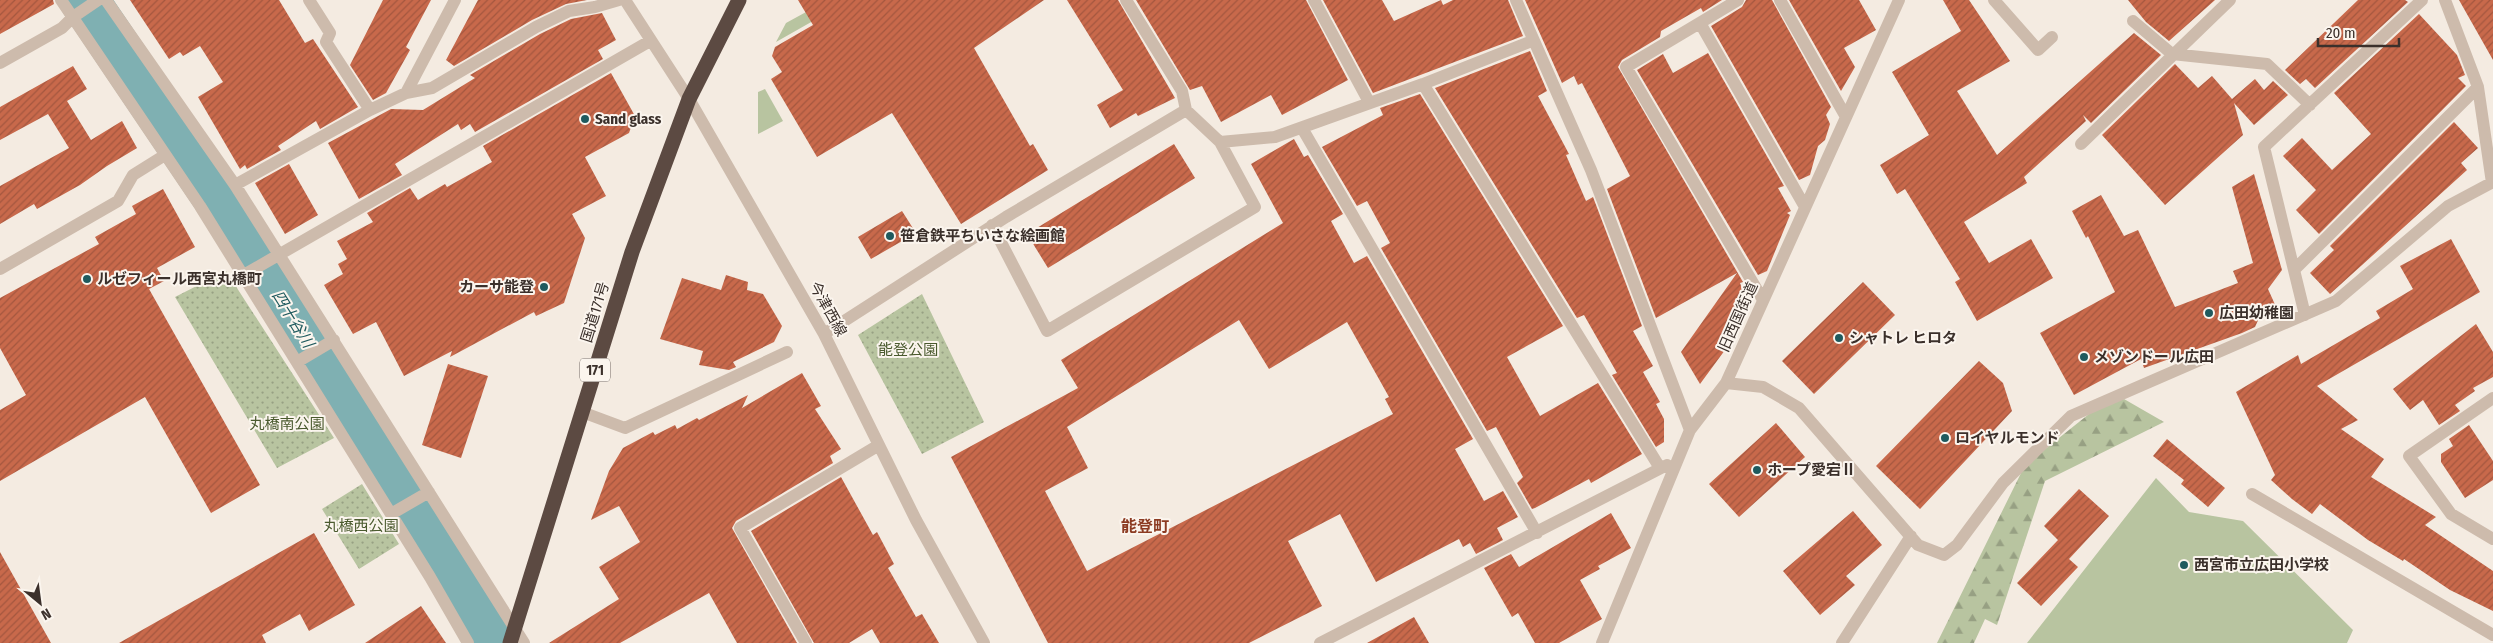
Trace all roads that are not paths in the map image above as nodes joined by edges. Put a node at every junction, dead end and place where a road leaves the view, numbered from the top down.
1 (61, 0) edge
2 (309, 0) edge
3 (455, 0) edge
4 (619, 0) edge
5 (625, 0) edge
6 (738, 0) edge
7 (1126, 0) edge
8 (1314, 0) edge
9 (1516, 0) edge
10 (1738, 0) edge
11 (1780, 0) edge
12 (1899, 0) edge
13 (1994, 0) edge
14 (2230, 0) edge
15 (2422, 0) edge
16 (2445, 0) edge
17 (100, 1) edge
18 (76, 15) junction
19 (2133, 22) dead end
20 (1700, 23) junction
21 (2052, 38) dead end
22 (650, 40) junction
23 (1532, 41) junction
24 (2172, 54) junction
25 (0, 63) edge
26 (1423, 84) junction
27 (2478, 87) junction
28 (406, 93) junction
29 (688, 99) junction
30 (1369, 102) junction
31 (2310, 105) junction
32 (370, 110) junction
33 (1186, 110) junction
34 (1846, 117) junction
35 (1302, 128) junction
36 (1220, 142) junction
37 (2081, 144) dead end
38 (165, 154) junction
39 (2492, 183) edge
40 (235, 185) junction
41 (1805, 207) junction
42 (992, 226) junction
43 (275, 257) junction
44 (0, 269) edge
45 (2294, 270) junction
46 (246, 273) junction
47 (1763, 300) junction
48 (2305, 315) junction
49 (824, 334) junction
50 (328, 343) junction
51 (787, 352) dead end
52 (301, 360) junction
53 (1726, 383) junction
54 (2493, 398) edge
55 (582, 412) junction
56 (1690, 430) junction
57 (879, 445) junction
58 (1676, 461) junction
59 (1660, 468) junction
60 (2252, 494) dead end
61 (424, 495) junction
62 (394, 512) junction
63 (1537, 533) junction
64 (1910, 536) junction
65 (2493, 539) edge
66 (515, 628) junction
67 (2493, 635) edge
68 (468, 643) edge
69 (510, 643) edge
70 (524, 643) edge
71 (806, 643) edge
72 (984, 643) edge
73 (1320, 643) edge
74 (1602, 643) edge
75 (1842, 643) edge

1 - 18 street
2 - 32 street
3 - 28 street
4 - 28 street
5 - 22 street, 今津西線
6 - 29 highway, 国道171号 / 171
7 - 33 street
8 - 30 street
9 - 23 street
10 - 20 street
11 - 34 street
12 - 34 street, 旧西国街道
13 - 21 street
14 - 24 street
15 - 31 street
16 - 27 street
17 - 18 street
17 - 40 street
18 - 25 street
18 - 38 street
19 - 24 street
20 - 41 street
20 - 47 street
22 - 29 street, 今津西線
22 - 43 street
23 - 26 street
23 - 56 street
24 - 31 street
24 - 37 street
26 - 30 street
26 - 59 street
27 - 39 street
27 - 45 street
28 - 32 street
29 - 49 street, 今津西線
29 - 55 highway, 国道171号 / 171
30 - 35 street
31 - 45 street
32 - 40 street
33 - 36 street
33 - 42 street
34 - 41 street, 旧西国街道
35 - 36 street
35 - 63 street
36 - 42 street
38 - 44 street
38 - 46 street
39 - 48 street
40 - 43 street
41 - 47 street, 旧西国街道
42 - 49 street
43 - 46 street
43 - 50 street
45 - 48 street
46 - 52 street
47 - 53 street, 旧西国街道
48 - 64 street
49 - 57 street, 今津西線
50 - 52 street
50 - 61 street
51 - 55 street
52 - 62 street
53 - 56 street, 旧西国街道
53 - 64 street
54 - 65 street
55 - 66 highway, 国道171号 / 171
56 - 58 street, 旧西国街道
57 - 71 street
57 - 72 street, 今津西線
58 - 59 street
58 - 74 street, 旧西国街道
59 - 63 street
60 - 67 street
61 - 62 street
61 - 66 street
62 - 68 street
63 - 73 street
64 - 75 street
66 - 69 highway, 国道171号 / 171
66 - 70 street

